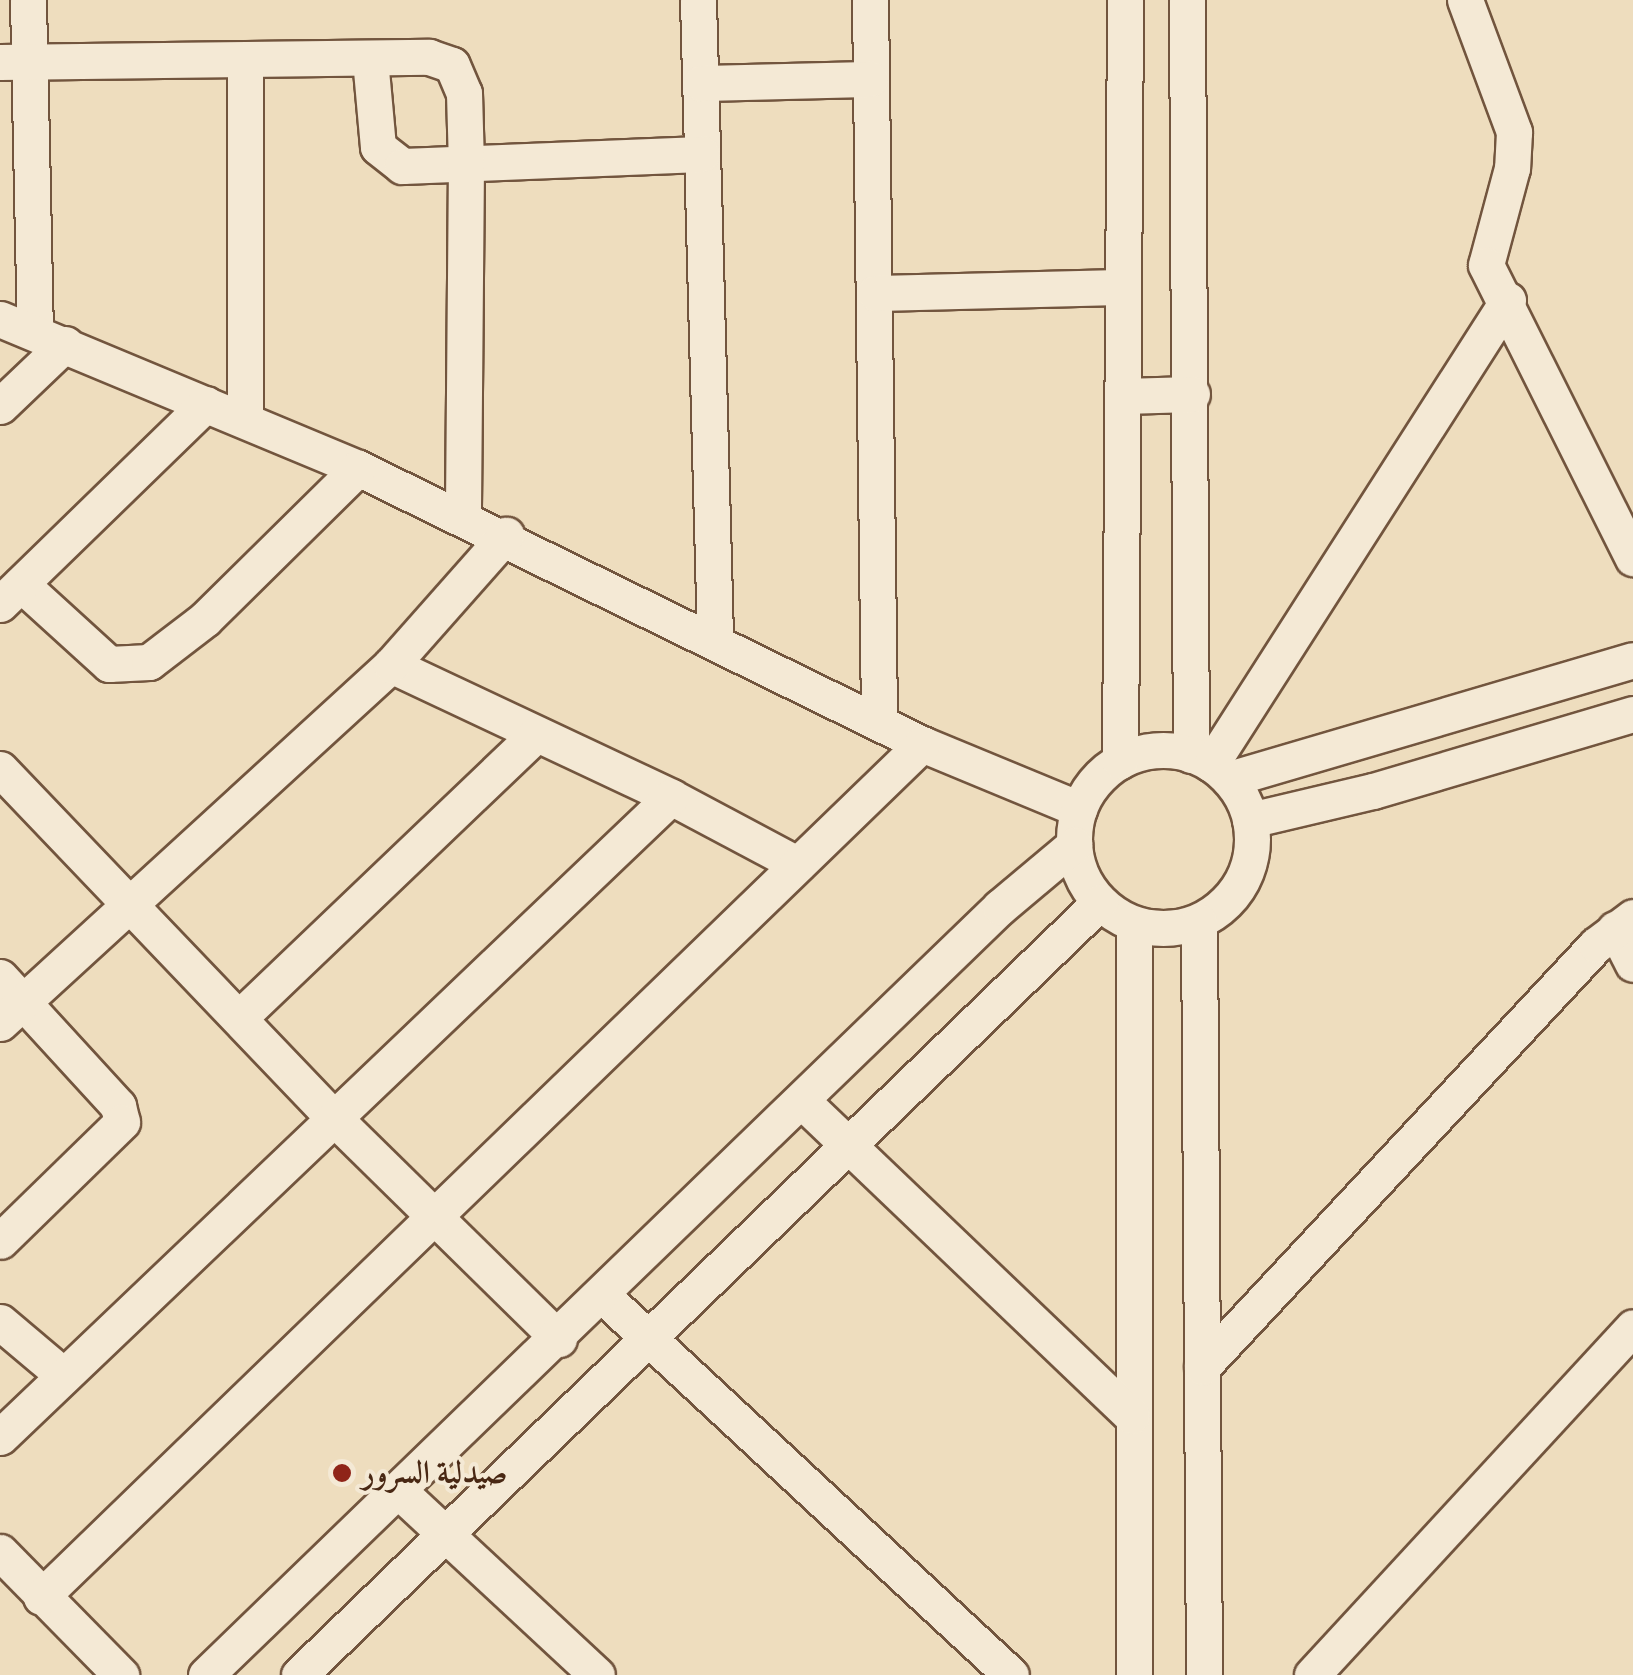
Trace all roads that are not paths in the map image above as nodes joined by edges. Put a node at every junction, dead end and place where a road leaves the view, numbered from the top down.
1 (28, 0) edge
2 (698, 0) edge
3 (870, 0) edge
4 (1125, 0) edge
5 (1188, 0) edge
6 (1465, 0) edge
7 (370, 58) junction
8 (245, 61) junction
9 (14, 62) edge
10 (870, 79) junction
11 (701, 84) junction
12 (702, 154) junction
13 (466, 163) junction
14 (1122, 287) junction
15 (875, 292) junction
16 (1508, 300) junction
17 (0, 319) edge
18 (50, 338) junction
19 (1192, 394) junction
20 (1123, 396) junction
21 (206, 404) junction
22 (0, 406) edge
23 (244, 420) junction
24 (358, 468) junction
25 (463, 517) junction
26 (506, 535) junction
27 (1633, 558) edge
28 (10, 594) edge
29 (715, 638) junction
30 (1633, 660) edge
31 (390, 666) junction
32 (1633, 714) edge
33 (879, 722) junction
34 (536, 734) junction
35 (922, 744) junction
36 (1120, 761) junction
37 (1210, 766) junction
38 (0, 769) edge
39 (671, 797) junction
40 (1079, 809) junction
41 (1250, 820) junction
42 (1074, 845) junction
43 (797, 864) junction
44 (1100, 902) junction
45 (128, 904) junction
46 (1199, 922) junction
47 (1624, 923) edge
48 (1134, 924) junction
49 (1633, 964) edge
50 (8, 1000) edge
51 (239, 1018) junction
52 (802, 1101) junction
53 (335, 1120) junction
54 (850, 1147) junction
55 (432, 1215) junction
56 (0, 1241) edge
57 (602, 1295) junction
58 (0, 1322) edge
59 (1633, 1326) edge
60 (560, 1339) junction
61 (648, 1339) junction
62 (1202, 1367) junction
63 (63, 1375) junction
64 (1132, 1416) junction
65 (0, 1437) edge
66 (400, 1491) junction
67 (442, 1535) junction
68 (0, 1552) edge
69 (41, 1598) junction
70 (120, 1675) edge
71 (206, 1675) edge
72 (298, 1675) edge
73 (597, 1675) edge
74 (1012, 1675) edge
75 (1134, 1675) edge
76 (1204, 1675) edge
77 (1312, 1675) edge

1 - 9 street
2 - 11 street
3 - 10 street
4 - 14 street
5 - 19 street
6 - 16 street
7 - 8 street
7 - 13 street
7 - 13 street
8 - 9 street
8 - 23 street
9 - 18 street
10 - 11 street
10 - 15 street
11 - 12 street
12 - 13 street
12 - 29 street
13 - 25 street
14 - 15 street
14 - 20 street
15 - 33 street
16 - 27 street
16 - 37 street
17 - 18 street
18 - 21 street
18 - 22 street
19 - 20 street
19 - 37 street
20 - 36 street
21 - 23 street
21 - 28 street
23 - 24 street
24 - 25 street
24 - 28 street
25 - 26 street
26 - 29 street
26 - 31 street
29 - 33 street
30 - 37 street
31 - 34 street
31 - 45 street
32 - 41 street
33 - 35 street
34 - 39 street
34 - 51 street
35 - 40 street
35 - 43 street
36 - 37 street
36 - 40 street
37 - 41 street
38 - 45 street
39 - 43 street
39 - 53 street
40 - 42 street
41 - 46 street
42 - 44 street
42 - 52 street
43 - 55 street
44 - 48 street
44 - 54 street
45 - 50 street
45 - 51 street
46 - 48 street
46 - 62 street
47 - 49 street
47 - 62 street
48 - 64 street
50 - 56 street
51 - 53 street
52 - 54 street
52 - 57 street
53 - 55 street
53 - 63 street
54 - 61 street
54 - 64 street
55 - 60 street
55 - 69 street
57 - 60 street
57 - 61 street
58 - 63 street
59 - 77 street
60 - 66 street
61 - 67 street
61 - 74 street
62 - 76 street
63 - 65 street
64 - 75 street
66 - 67 street
66 - 71 street
67 - 72 street
67 - 73 street
68 - 69 street
69 - 70 street

